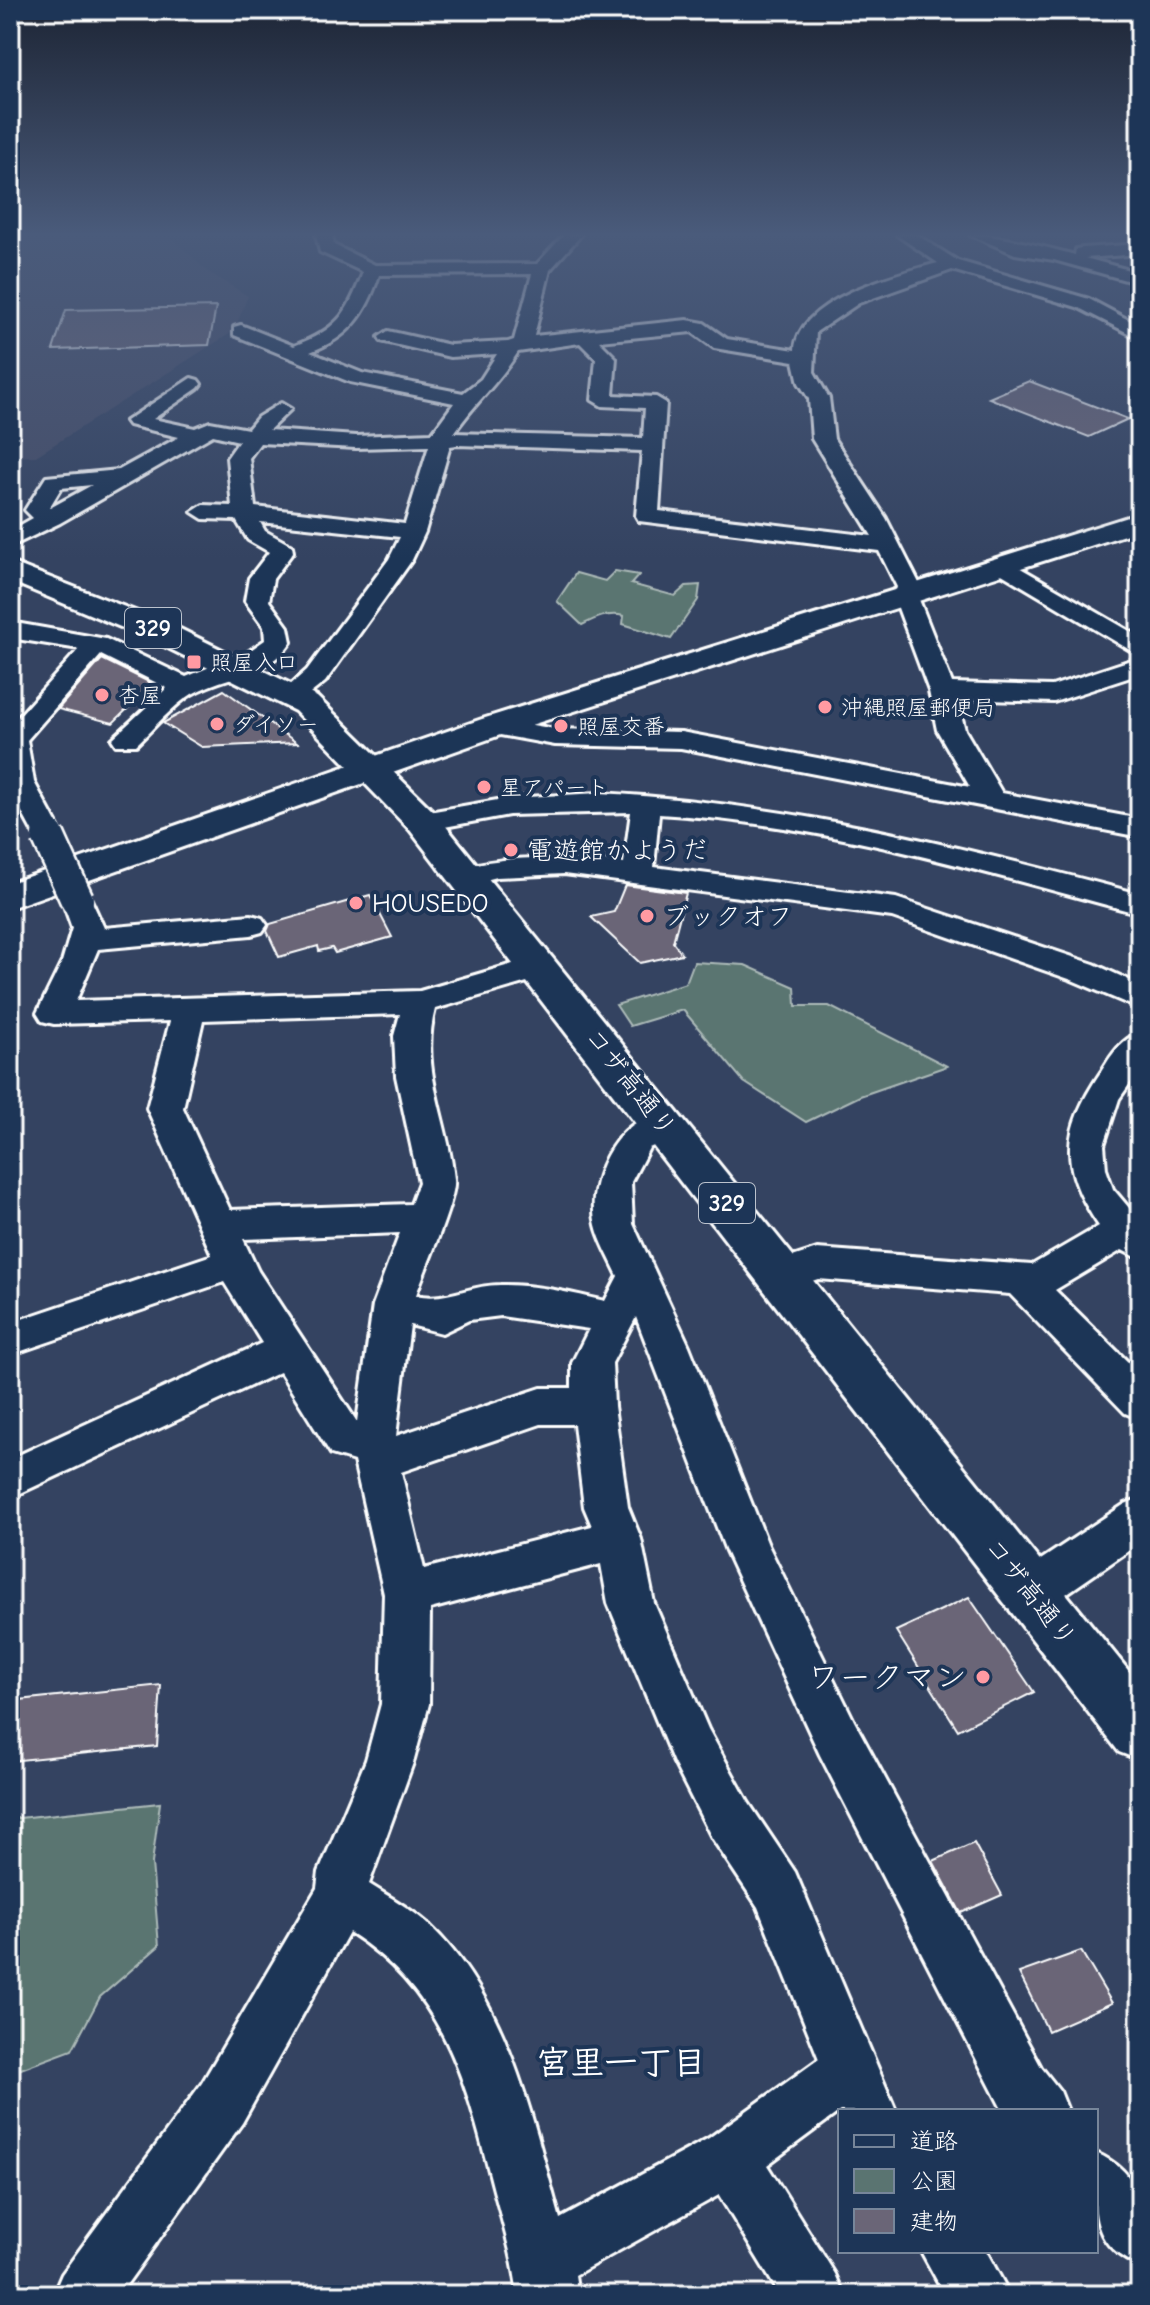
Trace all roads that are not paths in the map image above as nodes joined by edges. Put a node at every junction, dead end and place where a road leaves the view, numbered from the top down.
1 (270, 343) edge
2 (320, 343) edge
3 (413, 343) edge
4 (518, 343) edge
5 (543, 343) edge
6 (591, 343) edge
7 (719, 343) edge
8 (805, 343) edge
9 (517, 346) junction
10 (294, 352) junction
11 (804, 357) junction
12 (191, 384) dead end
13 (467, 400) junction
14 (281, 409) dead end
15 (198, 435) junction
16 (254, 436) junction
17 (441, 441) junction
18 (652, 445) junction
19 (126, 476) junction
20 (203, 512) dead end
21 (244, 513) junction
22 (52, 518) junction
23 (1140, 521) edge
24 (414, 532) junction
25 (10, 540) edge
26 (890, 545) junction
27 (1003, 565) junction
28 (10, 571) edge
29 (906, 597) junction
30 (10, 630) edge
31 (97, 644) junction
32 (1140, 648) edge
33 (1140, 665) edge
34 (236, 668) junction
35 (181, 689) junction
36 (942, 691) junction
37 (292, 695) junction
38 (494, 726) junction
39 (17, 728) edge
40 (126, 739) dead end
41 (372, 768) junction
42 (993, 802) junction
43 (646, 804) junction
44 (423, 822) junction
45 (1140, 828) edge
46 (638, 872) junction
47 (466, 876) junction
48 (10, 896) edge
49 (1140, 904) edge
50 (81, 920) junction
51 (251, 925) dead end
52 (540, 967) junction
53 (1140, 998) edge
54 (420, 1002) junction
55 (189, 1009) junction
56 (1140, 1045) edge
57 (666, 1126) junction
58 (426, 1218) junction
59 (1127, 1231) edge
60 (226, 1244) junction
61 (638, 1275) junction
62 (785, 1275) junction
63 (1023, 1283) junction
64 (393, 1305) junction
65 (615, 1319) junction
66 (10, 1339) edge
67 (285, 1351) junction
68 (1140, 1401) edge
69 (593, 1406) junction
70 (374, 1455) junction
71 (10, 1479) edge
72 (1140, 1518) edge
73 (619, 1539) junction
74 (1031, 1592) junction
75 (407, 1594) junction
76 (1140, 1731) edge
77 (341, 1896) junction
78 (859, 2091) edge
79 (1038, 2109) edge
80 (729, 2158) junction
81 (1098, 2184) edge
82 (1140, 2237) edge
83 (952, 2253) edge
84 (546, 2278) edge
85 (83, 2295) edge
86 (814, 2295) edge
87 (980, 2295) edge

1 - 10 street
2 - 10 street
3 - 9 street
4 - 9 street
5 - 9 street
6 - 18 street
7 - 11 street
8 - 11 street
9 - 13 street
10 - 13 street
11 - 26 street
12 - 15 street
13 - 17 street
14 - 16 street
15 - 16 street
15 - 19 street
16 - 17 street
16 - 21 street
17 - 18 street
17 - 24 street
18 - 26 street
19 - 22 street
19 - 22 street
20 - 21 street
21 - 24 street
21 - 34 street
22 - 25 street
23 - 27 main road
24 - 37 street
26 - 29 street
27 - 29 main road
27 - 32 street
28 - 34 main road, コザ高通り / 329
29 - 36 street
29 - 38 main road
30 - 31 street
31 - 35 street
31 - 39 street
33 - 36 street
34 - 35 street
34 - 37 main road, コザ高通り / 329
35 - 40 street
36 - 42 street
37 - 41 main road, コザ高通り / 329
38 - 41 main road
38 - 42 street
39 - 50 street, bridge
41 - 44 main road, コザ高通り / 329
41 - 48 main road
42 - 45 street
43 - 44 street
43 - 46 street
43 - 49 street
44 - 47 main road, コザ高通り / 329
46 - 47 street
46 - 53 street
47 - 52 main road, コザ高通り / 329
50 - 51 street
50 - 55 street
52 - 54 street
52 - 57 main road, コザ高通り / 329
54 - 55 street
54 - 58 street
55 - 60 street
56 - 59 street
57 - 61 street
57 - 62 main road, コザ高通り / 329
58 - 60 street
58 - 64 street
59 - 63 street
60 - 66 street
60 - 67 street
61 - 65 street
61 - 79 street
62 - 63 street
62 - 74 main road, コザ高通り / 329
63 - 68 street
64 - 65 street
64 - 70 street
65 - 69 street
67 - 70 street
67 - 71 street
69 - 70 street
69 - 73 street
70 - 75 street
72 - 74 street
73 - 75 street
73 - 78 street
74 - 76 main road, コザ高通り / 329
75 - 77 street
77 - 84 street
77 - 85 street
78 - 80 street
80 - 84 street
80 - 86 street
81 - 82 street
83 - 87 street

